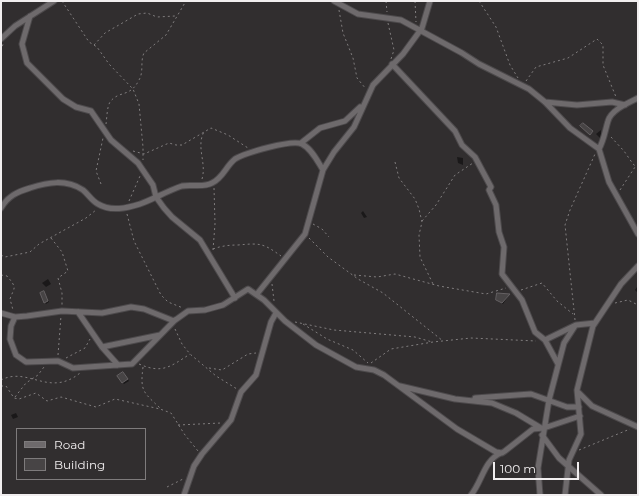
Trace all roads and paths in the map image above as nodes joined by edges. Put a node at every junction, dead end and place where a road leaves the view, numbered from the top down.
1 (54, 1) edge
2 (62, 1) edge
3 (186, 1) edge
4 (386, 1) edge
5 (415, 1) edge
6 (430, 1) edge
7 (479, 1) edge
8 (336, 2) edge
9 (30, 16) junction
10 (176, 16) junction
11 (387, 19) junction
12 (418, 30) junction
13 (1, 39) edge
14 (94, 45) junction
15 (392, 64) junction
16 (521, 84) junction
17 (133, 89) junction
18 (370, 91) junction
19 (638, 98) edge
20 (545, 102) junction
21 (618, 103) junction
22 (362, 105) junction
23 (625, 105) junction
24 (104, 130) junction
25 (206, 130) junction
26 (606, 132) junction
27 (301, 143) junction
28 (599, 148) junction
29 (122, 149) junction
30 (254, 151) junction
31 (144, 154) junction
32 (477, 161) junction
33 (395, 162) dead end
34 (635, 167) junction
35 (638, 168) edge
36 (144, 170) junction
37 (323, 170) junction
38 (214, 182) junction
39 (101, 184) dead end
40 (200, 185) junction
41 (616, 196) junction
42 (156, 197) junction
43 (97, 204) junction
44 (1, 208) edge
45 (128, 208) junction
46 (422, 221) junction
47 (309, 222) junction
48 (305, 234) junction
49 (638, 234) edge
50 (328, 237) dead end
51 (51, 238) junction
52 (212, 250) junction
53 (1, 255) edge
54 (211, 256) junction
55 (285, 259) junction
56 (638, 266) edge
57 (273, 274) junction
58 (1, 275) edge
59 (353, 275) junction
60 (433, 284) junction
61 (515, 291) junction
62 (257, 294) junction
63 (235, 298) junction
64 (638, 305) edge
65 (607, 306) junction
66 (62, 311) junction
67 (188, 311) junction
68 (78, 312) junction
69 (276, 312) junction
70 (1, 313) edge
71 (574, 315) junction
72 (15, 317) junction
73 (285, 321) junction
74 (174, 322) junction
75 (303, 323) junction
76 (595, 323) junction
77 (576, 325) junction
78 (161, 335) junction
79 (94, 336) junction
80 (545, 340) junction
81 (444, 341) junction
82 (433, 342) junction
83 (102, 347) junction
84 (190, 354) junction
85 (262, 354) junction
86 (57, 362) junction
87 (132, 364) junction
88 (558, 364) junction
89 (118, 365) junction
90 (88, 366) junction
91 (144, 366) junction
92 (208, 368) junction
93 (1, 380) edge
94 (31, 380) junction
95 (1, 386) edge
96 (398, 386) junction
97 (577, 390) junction
98 (241, 392) junction
99 (14, 398) junction
100 (463, 400) junction
101 (549, 400) junction
102 (579, 407) junction
103 (160, 409) junction
104 (580, 416) junction
105 (178, 425) junction
106 (228, 425) junction
107 (542, 428) junction
108 (636, 428) edge
109 (542, 435) junction
110 (571, 452) junction
111 (502, 453) junction
112 (202, 454) junction
113 (568, 466) junction
114 (191, 472) junction
115 (167, 487) dead end
116 (184, 495) edge
117 (471, 495) edge
118 (540, 495) edge
119 (565, 495) edge
120 (601, 495) edge

1 - 9 street
2 - 14 path
3 - 10 path
4 - 11 path
5 - 12 path
6 - 12 street
7 - 16 path
8 - 11 street
8 - 18 path
9 - 13 street
9 - 24 street
10 - 14 path
10 - 17 path
11 - 12 street
11 - 15 path
12 - 15 street
12 - 16 street
14 - 17 path
15 - 18 street
15 - 32 street
16 - 20 street
16 - 21 path
17 - 24 path
17 - 31 path
18 - 22 street
19 - 23 street
20 - 21 street
20 - 28 street
21 - 23 street
22 - 27 street
22 - 37 street
23 - 26 street
24 - 29 street
24 - 39 path
25 - 30 path
25 - 31 path
25 - 40 path
26 - 28 street
26 - 34 path
27 - 30 street
27 - 37 street
28 - 41 street
28 - 71 path
29 - 31 path
29 - 36 street
30 - 38 street
31 - 36 path
32 - 46 path
32 - 61 street
33 - 46 path
34 - 35 path
34 - 41 path
36 - 42 street
36 - 45 path
37 - 47 street
38 - 40 street
38 - 52 path
40 - 42 street
41 - 49 street
42 - 45 street
42 - 54 street
43 - 44 street
43 - 45 street
43 - 51 path
45 - 67 path
46 - 60 path
47 - 48 street
47 - 50 path
48 - 55 street
48 - 59 path
51 - 53 path
51 - 66 path
52 - 54 path
52 - 55 path
54 - 63 street
55 - 57 street
56 - 65 street
57 - 62 street
57 - 69 path
58 - 72 path
59 - 60 path
59 - 81 path
60 - 61 path
61 - 71 path
61 - 80 street
62 - 63 street
62 - 69 street
63 - 67 street
64 - 65 path
65 - 76 street
66 - 68 street
66 - 72 street
66 - 86 path
67 - 74 street
68 - 74 street
68 - 79 street
69 - 73 street
69 - 85 street
70 - 72 street
71 - 77 path
72 - 86 street
73 - 75 path
73 - 96 street
74 - 78 street
74 - 84 path
75 - 82 path
75 - 82 path
76 - 77 street
76 - 97 street
77 - 80 street
77 - 88 street
78 - 83 street
78 - 87 street
79 - 83 street
79 - 86 path
80 - 81 path
80 - 88 street
81 - 82 path
83 - 89 street
84 - 91 path
84 - 92 path
85 - 92 path
85 - 98 street
86 - 90 street
86 - 94 path
87 - 89 street
87 - 91 path
88 - 101 street
89 - 90 street
90 - 94 path
91 - 103 path
92 - 98 path
93 - 94 path
94 - 99 path
95 - 99 path
96 - 100 street
96 - 111 street
97 - 102 street
97 - 108 street
98 - 106 street
99 - 103 path
100 - 101 street
100 - 107 street
101 - 102 street
101 - 107 street
102 - 104 street
103 - 105 path
104 - 107 street
104 - 110 street
105 - 106 path
105 - 112 path
106 - 112 street
107 - 109 street
107 - 111 street
108 - 110 path
109 - 113 street
109 - 118 street
110 - 113 street
111 - 117 street
112 - 114 street
113 - 119 street
113 - 120 street
114 - 115 path
114 - 116 street

